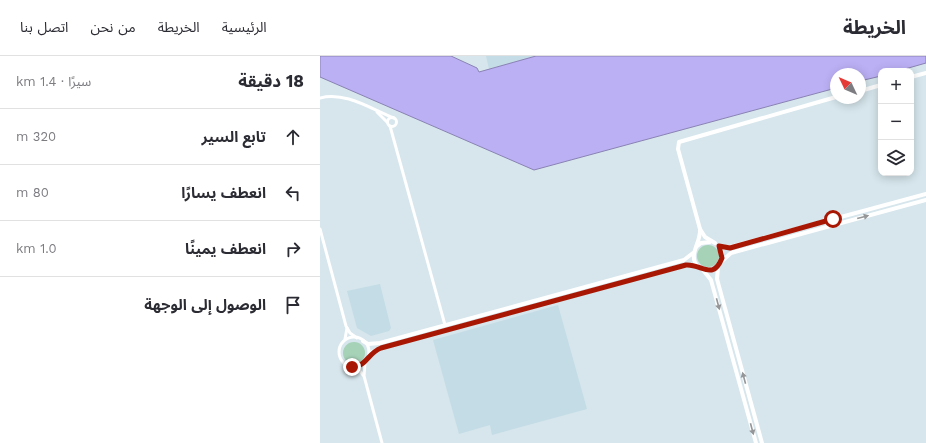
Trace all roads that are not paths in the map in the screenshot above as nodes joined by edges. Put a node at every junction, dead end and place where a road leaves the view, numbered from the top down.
1 (926, 73) edge
2 (914, 76) edge
3 (878, 86) edge
4 (866, 89) edge
5 (320, 98) edge
6 (830, 99) edge
7 (374, 110) junction
8 (394, 118) junction
9 (389, 125) junction
10 (395, 126) junction
11 (393, 135) junction
12 (926, 194) edge
13 (926, 200) edge
14 (320, 229) edge
15 (700, 229) junction
16 (715, 243) junction
17 (719, 246) junction
18 (696, 247) junction
19 (693, 253) junction
20 (721, 262) junction
21 (718, 267) junction
22 (701, 268) junction
23 (445, 325) junction
24 (346, 326) junction
25 (357, 338) junction
26 (363, 341) junction
27 (343, 342) junction
28 (367, 359) junction
29 (352, 367) junction
30 (364, 376) junction
31 (382, 443) edge
32 (756, 443) edge
33 (762, 443) edge

1 - 2 street
3 - 4 street
5 - 7 street
6 - 15 street
7 - 8 street
7 - 9 street
8 - 9 street
8 - 10 street
9 - 10 street
9 - 11 street
10 - 11 street
11 - 23 street
12 - 17 street
20 -> 13 street
14 - 24 street
15 - 16 street
15 - 18 street
16 - 17 street
16 - 18 street
17 - 20 street
18 - 19 street
19 - 22 street
19 - 23 street
20 - 21 street
21 - 22 street
33 -> 21 street
22 - 28 street
22 -> 32 street
23 - 26 street
24 - 25 street
24 - 27 street
25 - 26 street
25 - 27 street
26 - 28 street
27 - 29 street
28 - 29 street
28 - 30 street
29 - 30 street
30 - 31 street

